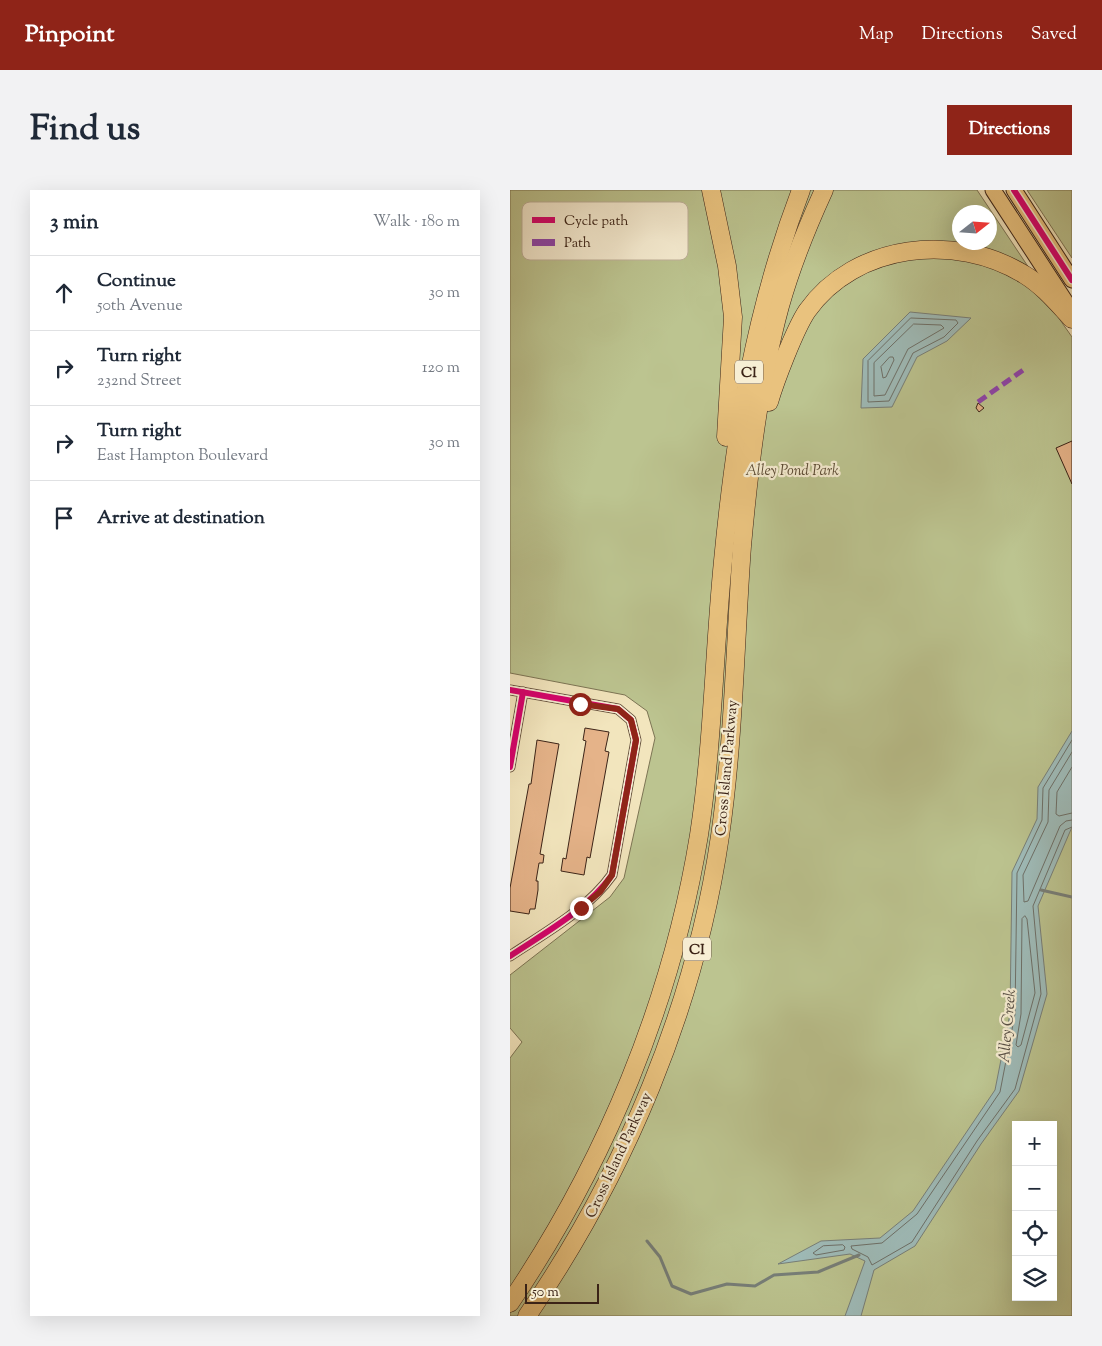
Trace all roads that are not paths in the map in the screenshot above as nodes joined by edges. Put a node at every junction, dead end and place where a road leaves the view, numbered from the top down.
1 (711, 190) edge
2 (801, 190) edge
3 (824, 190) edge
4 (993, 190) edge
5 (1014, 190) edge
6 (1072, 280) edge
7 (1072, 312) edge
8 (1072, 319) edge
9 (749, 478) junction
10 (723, 561) junction
11 (510, 690) edge
12 (523, 692) junction
13 (510, 767) edge
14 (510, 956) edge
15 (510, 1303) edge
16 (527, 1316) edge

1 - 10 highway
2 - 10 highway, Cross Island Parkway / CI
3 - 9 highway, Cross Island Parkway / CI
4 - 7 main road
5 - 6 main road
8 - 9 highway
9 - 16 highway, Cross Island Parkway / CI
10 - 15 highway, Cross Island Parkway / CI
11 - 12 street
12 - 13 street
12 - 14 street

